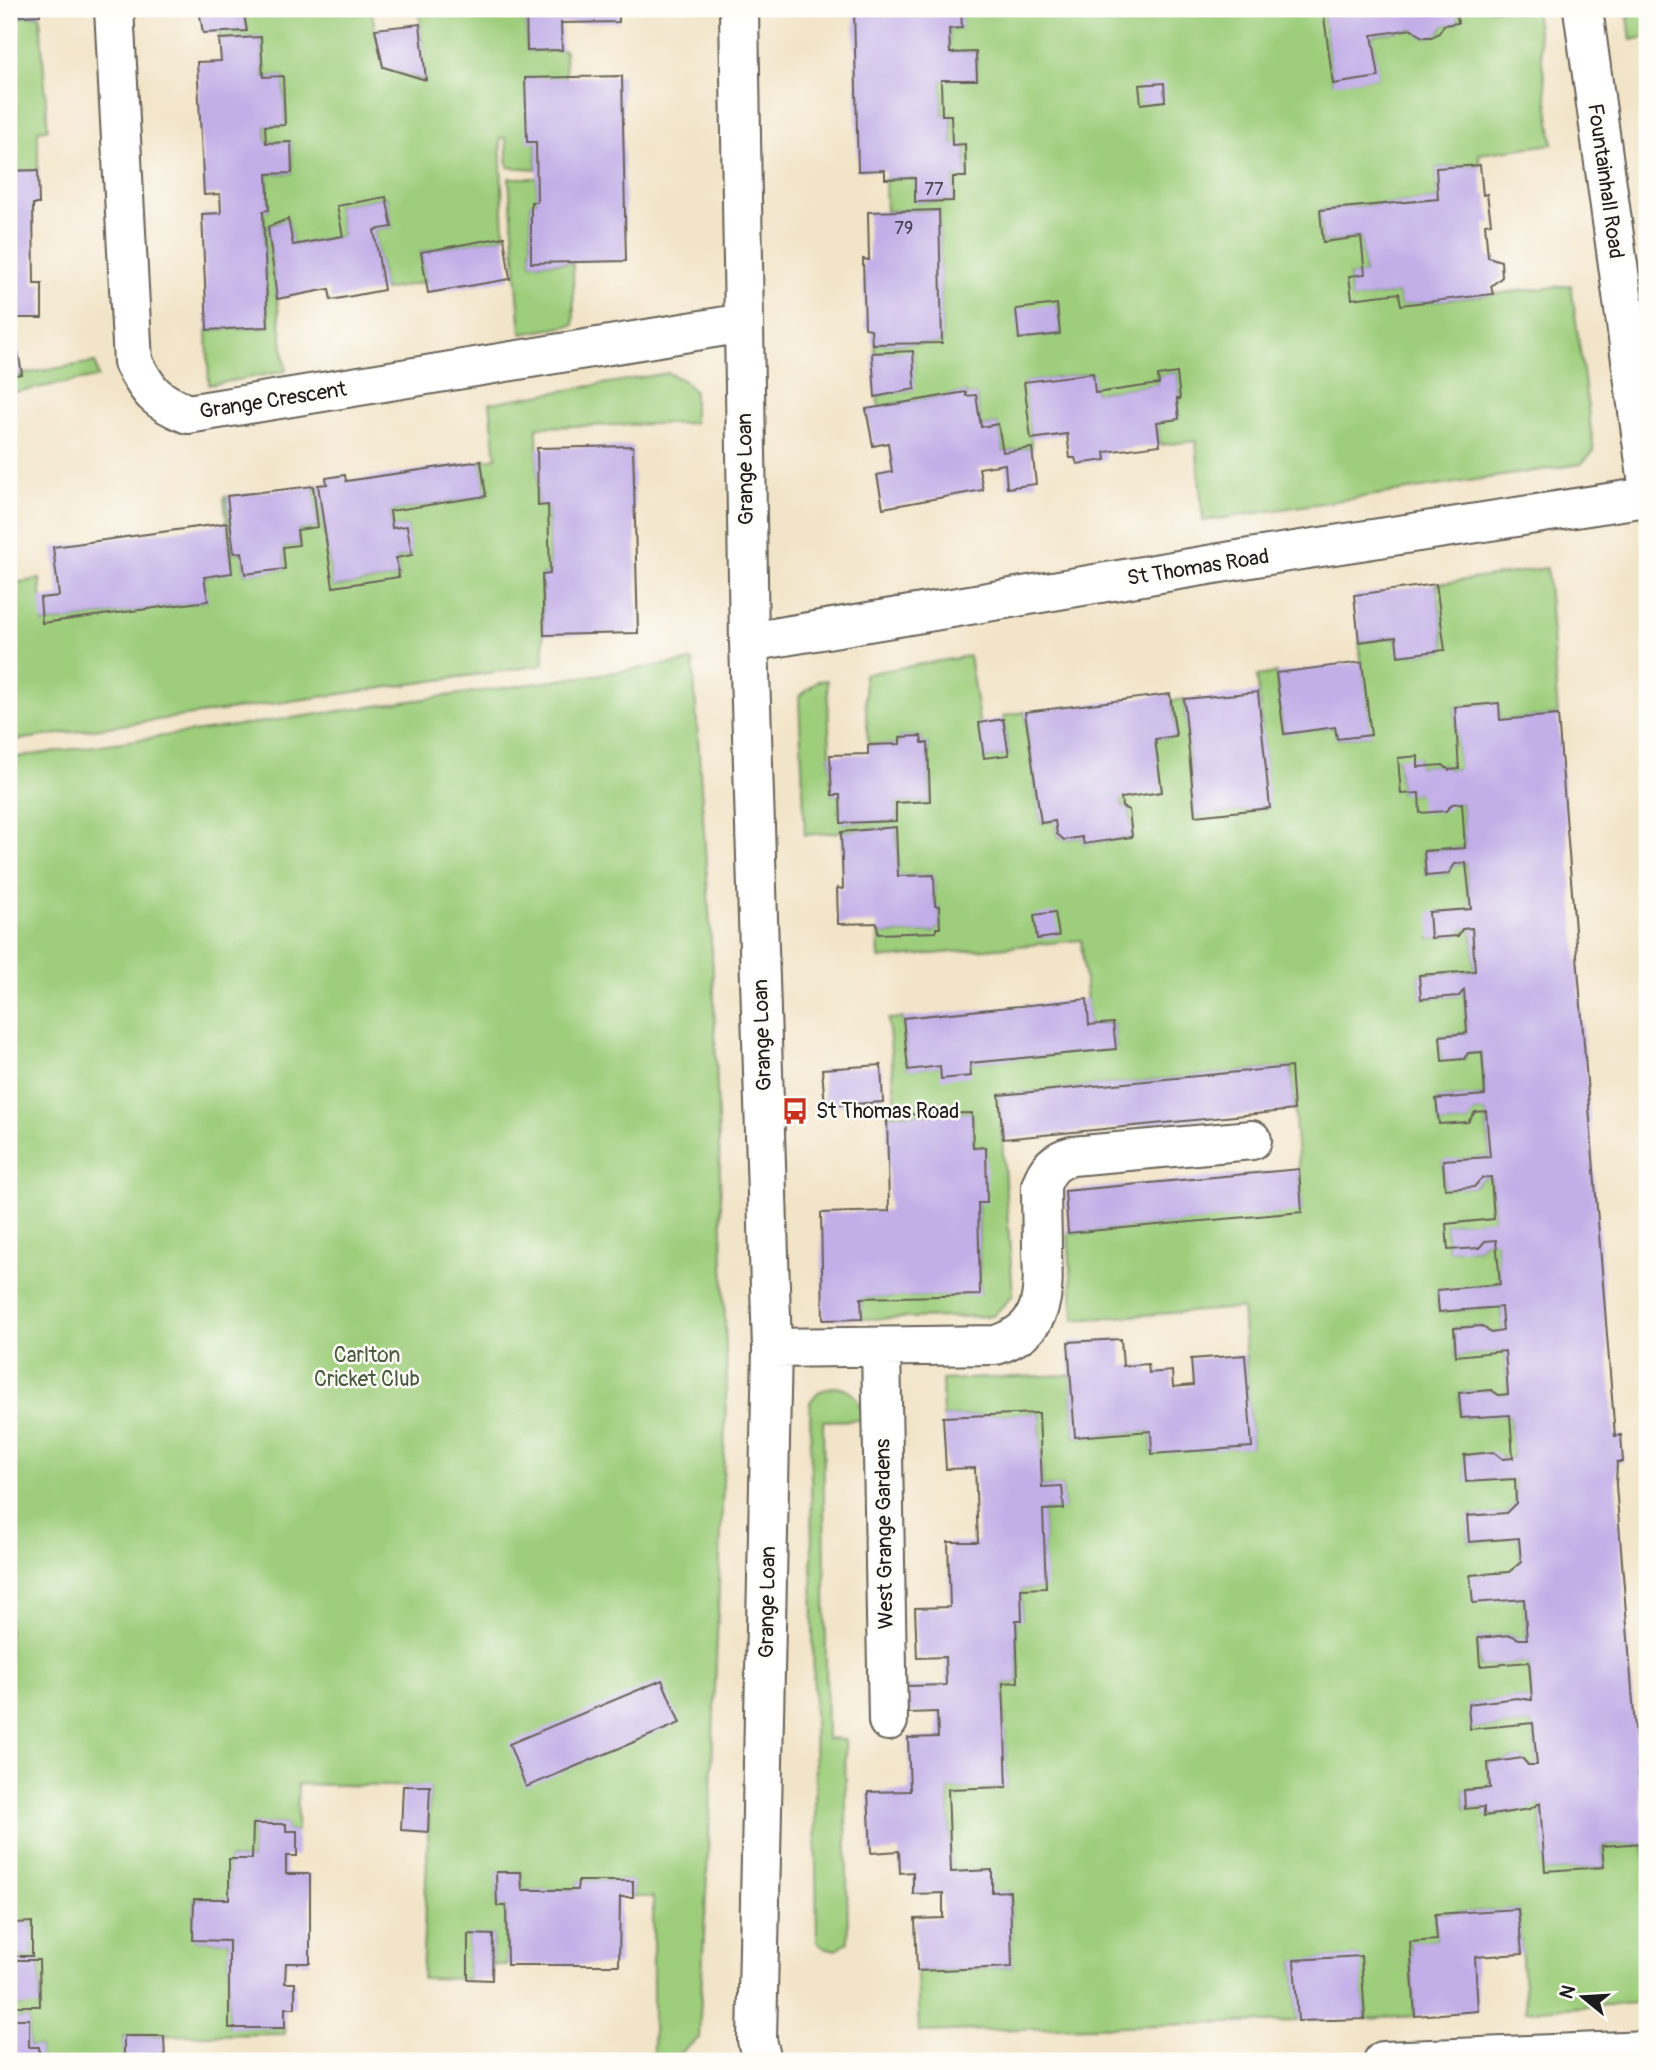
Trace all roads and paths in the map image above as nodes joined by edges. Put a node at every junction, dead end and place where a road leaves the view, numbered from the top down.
1 (114, 9) edge
2 (739, 9) edge
3 (1583, 9) edge
4 (744, 323) junction
5 (1647, 477) edge
6 (1647, 497) edge
7 (749, 642) junction
8 (1252, 1140) dead end
9 (772, 1348) junction
10 (881, 1348) junction
11 (888, 1721) dead end
12 (1647, 2050) edge
13 (1532, 2059) edge
14 (762, 2061) edge
15 (1382, 2061) edge

1 - 4 street, Grange Crescent
2 - 4 street, Grange Loan
3 - 5 street, Fountainhall Road
4 - 7 street, Grange Loan
6 - 7 street, St Thomas Road
7 - 9 street, Grange Loan
8 - 10 street
9 - 10 street
9 - 14 street, Grange Loan
10 - 11 street, West Grange Gardens
12 - 13 street
13 - 15 street

